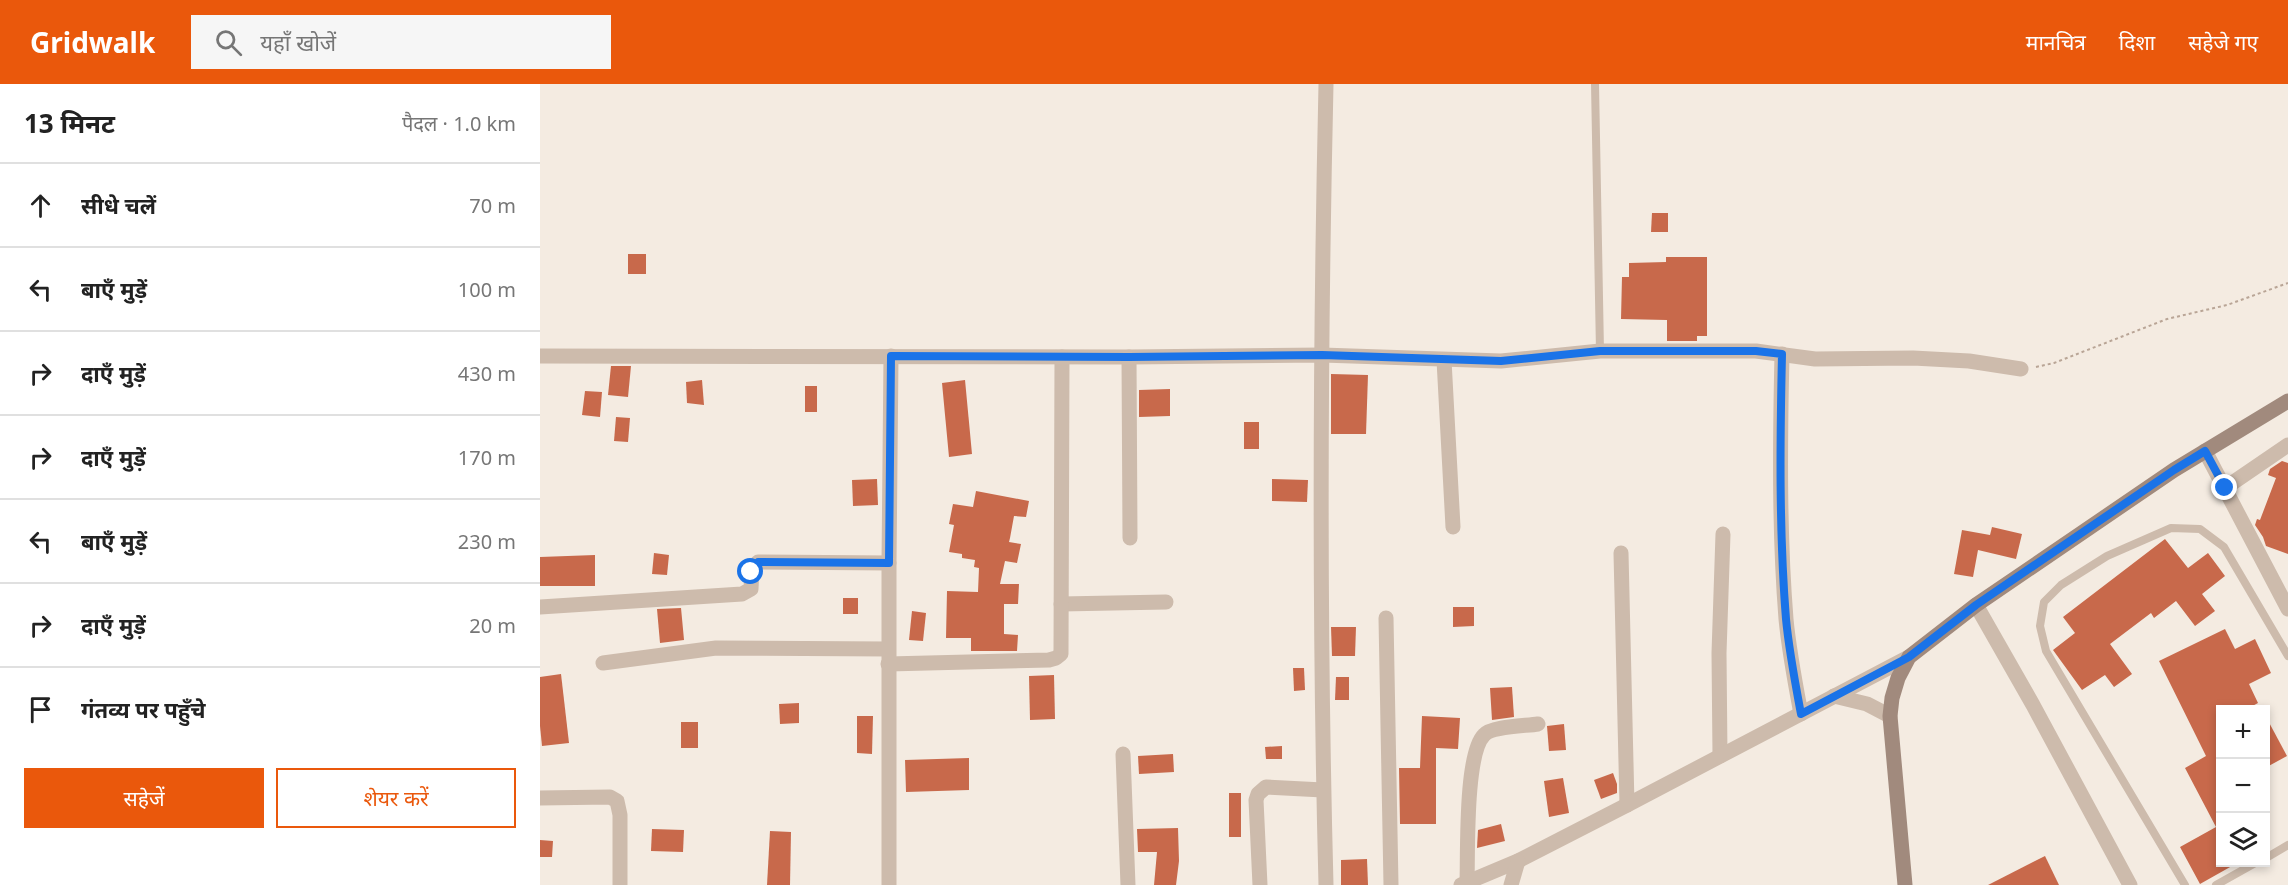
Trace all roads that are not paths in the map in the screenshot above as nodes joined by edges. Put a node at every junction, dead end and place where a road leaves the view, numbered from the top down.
1 (1326, 84) edge
2 (1595, 84) edge
3 (1600, 351) junction
4 (1782, 354) junction
5 (1322, 355) junction
6 (540, 356) edge
7 (891, 356) junction
8 (1062, 357) junction
9 (1129, 357) junction
10 (1444, 360) junction
11 (2021, 369) road end
12 (2288, 401) edge
13 (2288, 445) edge
14 (2205, 451) junction
15 (2225, 488) junction
16 (1453, 527) dead end
17 (1723, 534) dead end
18 (1130, 538) dead end
19 (1621, 553) dead end
20 (889, 563) junction
21 (1166, 602) dead end
22 (1061, 603) junction
23 (1976, 605) junction
24 (540, 607) edge
25 (2288, 609) edge
26 (1386, 618) dead end
27 (888, 656) junction
28 (2288, 656) edge
29 (1909, 657) junction
30 (603, 663) dead end
31 (1834, 696) junction
32 (1801, 714) junction
33 (1890, 716) junction
34 (1538, 724) dead end
35 (1124, 754) dead end
36 (1720, 756) junction
37 (1323, 790) junction
38 (540, 798) edge
39 (1627, 805) junction
40 (2288, 845) edge
41 (2270, 855) edge
42 (1518, 861) junction
43 (2248, 867) edge
44 (1464, 884) edge
45 (620, 885) edge
46 (889, 885) edge
47 (1128, 885) edge
48 (1260, 885) edge
49 (1326, 885) edge
50 (1391, 885) edge
51 (1511, 885) edge
52 (1905, 885) edge
53 (2130, 885) edge
54 (2185, 885) edge
55 (2216, 885) edge

1 - 5 street
2 - 3 lane
3 - 4 street
3 - 10 street
4 - 11 street
4 - 32 street
5 - 9 street
5 - 10 street
5 - 37 street
6 - 7 street
7 - 8 street
7 - 20 street
8 - 9 street
8 - 22 street
9 - 18 street
10 - 16 street
12 - 14 main road
13 - 15 street
14 - 15 street
14 - 23 main road
15 - 25 street
17 - 36 street
19 - 39 street
20 - 24 street
20 - 27 street
21 - 22 street
22 - 27 street
23 - 29 main road
23 - 53 street
26 - 50 street
27 - 30 street
27 - 46 street
28 - 54 lane
29 - 31 street
29 - 33 main road
31 - 32 street
31 - 33 street
32 - 36 street
33 - 52 main road
34 - 44 street
35 - 47 street
36 - 39 street
37 - 48 street
37 - 49 street
38 - 45 street
39 - 42 street
40 - 41 lane
42 - 44 street
42 - 51 street
43 - 55 lane

